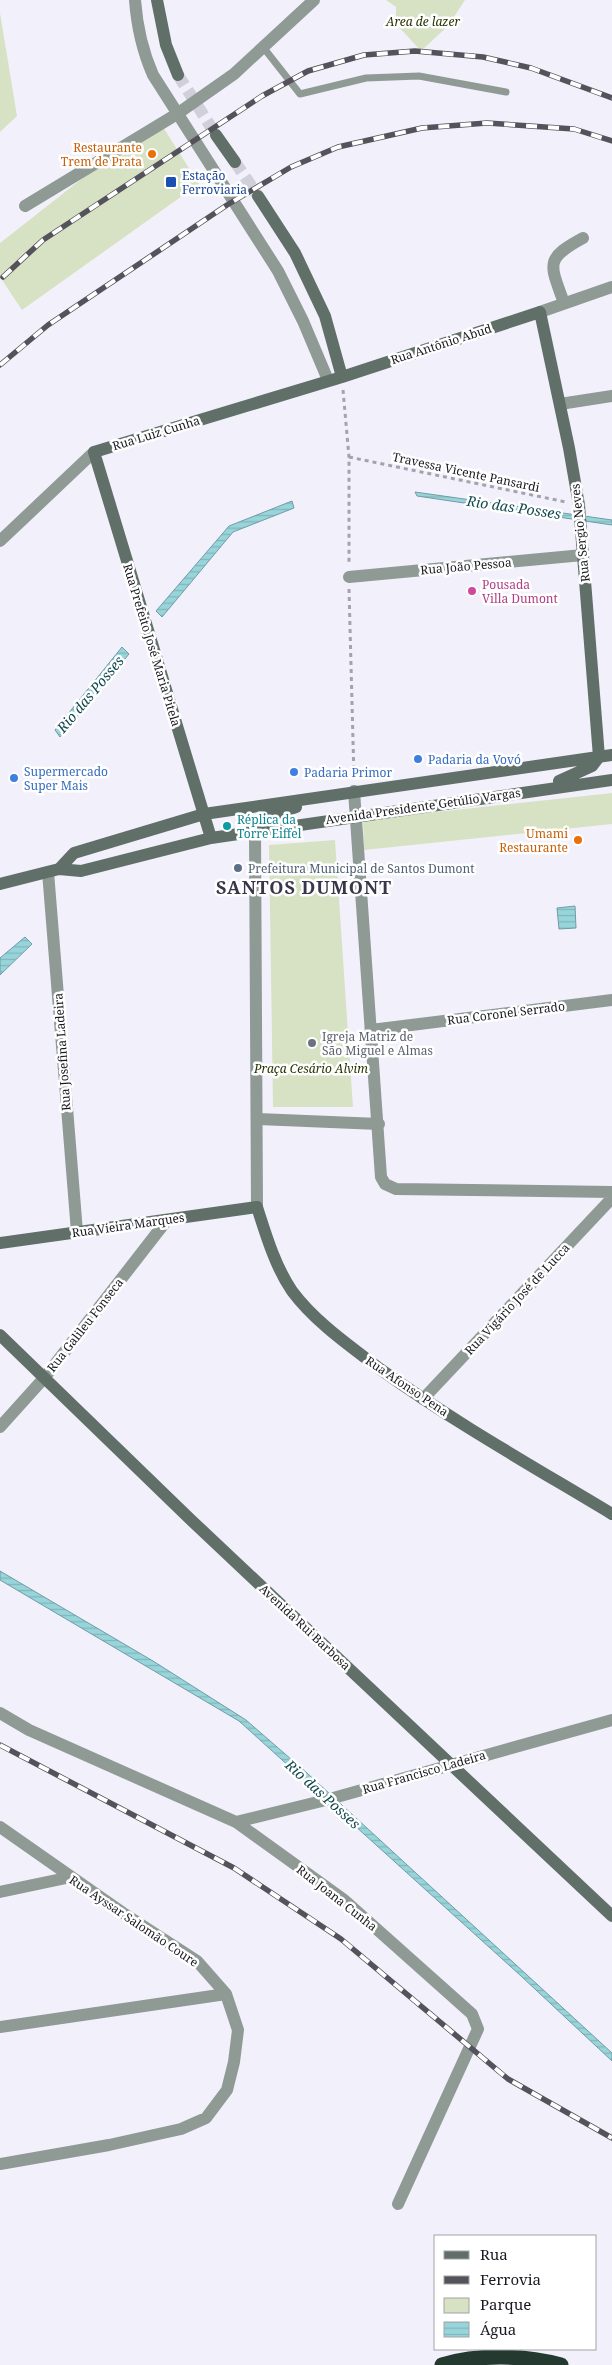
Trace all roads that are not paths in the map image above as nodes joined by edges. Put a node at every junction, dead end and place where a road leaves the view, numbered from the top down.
1 (135, 0) edge
2 (158, 0) edge
3 (314, 0) edge
4 (263, 48) junction
5 (178, 75) tunnel mouth
6 (506, 92) dead end
7 (177, 114) junction
8 (216, 135) tunnel mouth
9 (235, 162) tunnel mouth
10 (258, 196) tunnel mouth
11 (25, 206) dead end
12 (583, 238) dead end
13 (612, 287) edge
14 (564, 303) junction
15 (540, 312) junction
16 (342, 377) junction
17 (328, 380) junction
18 (612, 396) edge
19 (560, 404) junction
20 (94, 452) junction
21 (0, 541) edge
22 (583, 555) junction
23 (349, 577) dead end
24 (612, 755) edge
25 (598, 757) junction
26 (612, 780) edge
27 (354, 791) junction
28 (506, 794) junction
29 (204, 814) junction
30 (356, 816) junction
31 (256, 831) junction
32 (211, 838) junction
33 (53, 870) junction
34 (0, 884) edge
35 (612, 1000) edge
36 (371, 1030) junction
37 (258, 1119) junction
38 (379, 1124) junction
39 (612, 1192) edge
40 (612, 1198) edge
41 (257, 1207) junction
42 (166, 1220) junction
43 (76, 1232) junction
44 (0, 1243) edge
45 (0, 1336) edge
46 (45, 1377) junction
47 (423, 1399) junction
48 (0, 1427) edge
49 (612, 1514) edge
50 (0, 1712) edge
51 (612, 1720) edge
52 (451, 1764) junction
53 (236, 1822) junction
54 (0, 1827) edge
55 (71, 1877) junction
56 (0, 1892) edge
57 (612, 1916) edge
58 (226, 1994) junction
59 (0, 2027) edge
60 (0, 2164) edge
61 (398, 2204) dead end
62 (442, 2365) edge
63 (560, 2365) edge

1 - 7 street
2 - 5 main road
3 - 4 street
4 - 6 lane
4 - 7 street
7 - 11 street
7 - 17 street
8 - 9 main road
10 - 16 main road
12 - 14 street
13 - 14 street
14 - 15 street
15 - 16 main road, Rua Antônio Abud
15 - 19 main road, Rua Sergio Neves
16 - 17 main road, Rua Luiz Cunha
17 - 20 main road, Rua Luiz Cunha
18 - 19 street
19 - 22 main road, Rua Sergio Neves
20 - 21 street, Rua Luiz Cunha
20 - 29 main road, Rua Prefeito José Maria Pitela
22 - 23 street, Rua João Pessoa
22 - 25 main road, Rua Sergio Neves
24 - 25 main road, Avenida Presidente Getúlio Vargas
25 - 27 main road, Avenida Presidente Getúlio Vargas
25 - 28 main road
26 - 28 main road, Avenida Presidente Getúlio Vargas
27 - 29 main road, Avenida Presidente Getúlio Vargas
27 - 30 street
27 - 31 main road
28 - 30 main road, Avenida Presidente Getúlio Vargas
29 - 32 main road, Rua Prefeito José Maria Pitela
29 - 33 main road, Avenida Presidente Getúlio Vargas
30 - 31 main road, Avenida Presidente Getúlio Vargas
30 - 36 street
31 - 32 main road, Avenida Presidente Getúlio Vargas
31 - 37 street
32 - 33 main road, Avenida Presidente Getúlio Vargas
33 - 34 main road, Avenida Presidente Getúlio Vargas
33 - 43 street, Rua Josefina Ladeira
35 - 36 street, Rua Coronel Serrado
36 - 38 street
37 - 38 street
37 - 41 street
38 - 39 street
40 - 47 street, Rua Vigário José de Lucca
41 - 42 main road, Rua Vieira Marques
41 - 47 main road, Rua Afonso Pena
42 - 43 main road, Rua Vieira Marques
42 - 46 street, Rua Galileu Fonseca
43 - 44 main road, Rua Vieira Marques
45 - 46 main road, Avenida Rui Barbosa
46 - 48 street, Rua Galileu Fonseca
46 - 52 main road, Avenida Rui Barbosa
47 - 49 main road, Rua Afonso Pena
50 - 53 street, Rua Joana Cunha
51 - 52 street, Rua Francisco Ladeira
52 - 53 street, Rua Francisco Ladeira
52 - 57 main road, Avenida Rui Barbosa
53 - 61 street, Rua Joana Cunha
54 - 55 street, Rua Ayssar Salomão Coure
55 - 56 street
55 - 58 street, Rua Ayssar Salomão Coure
58 - 59 street
58 - 60 street, Rua Ayssar Salomão Coure
62 - 63 highway

